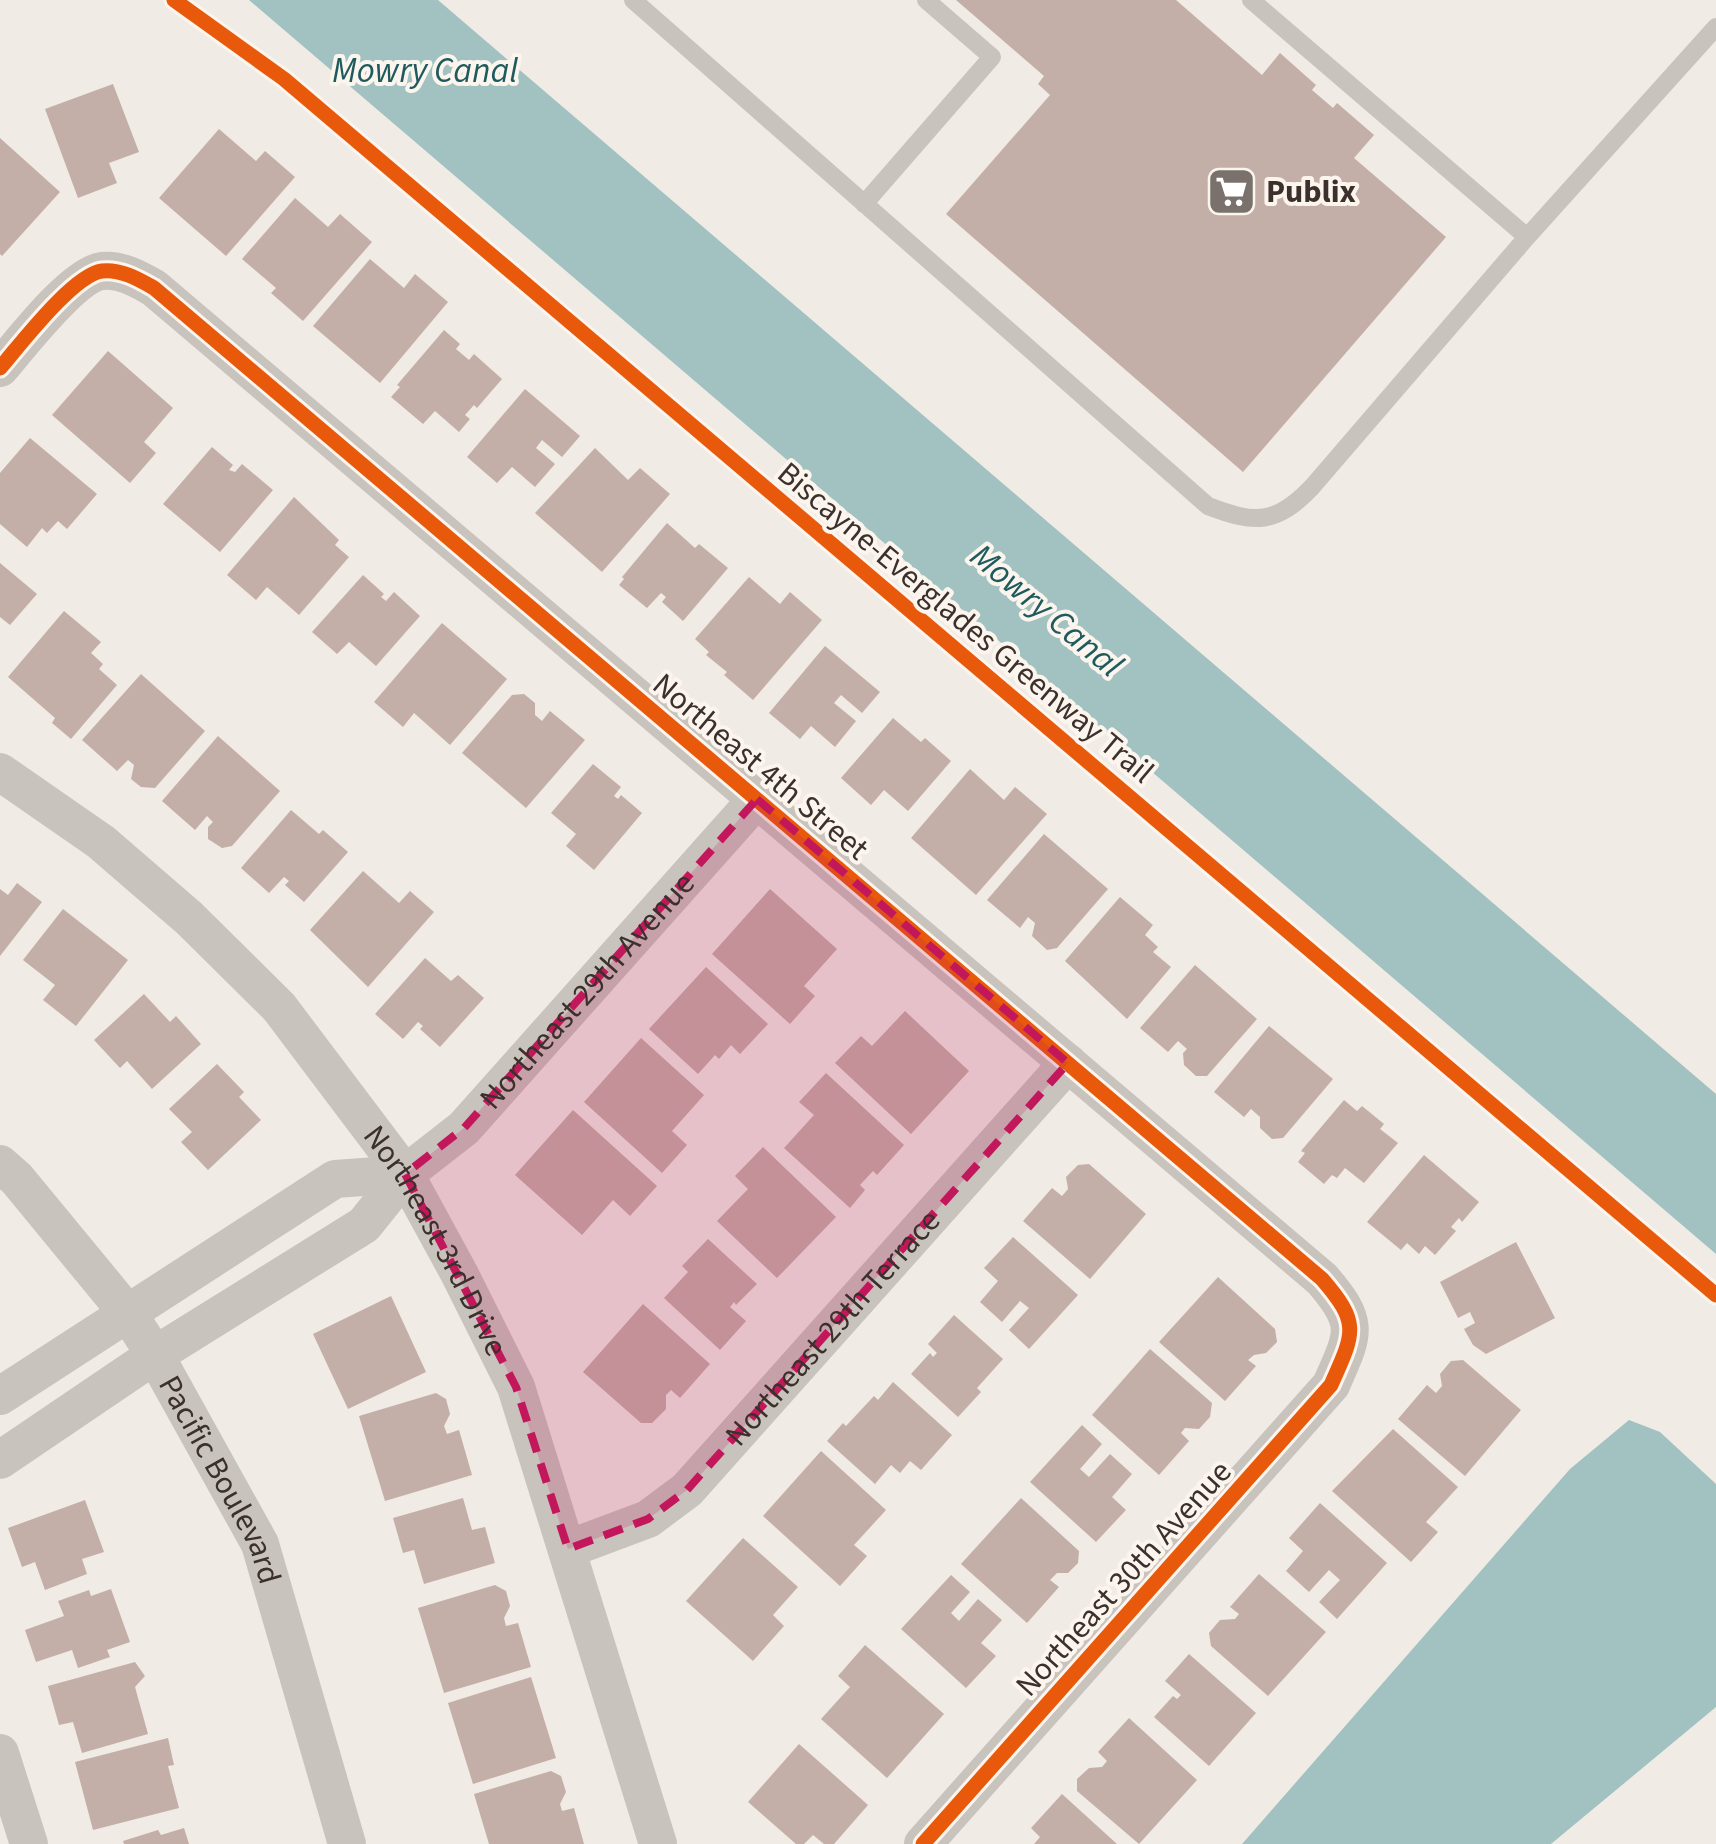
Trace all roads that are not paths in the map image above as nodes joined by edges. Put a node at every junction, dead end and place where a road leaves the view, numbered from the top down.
1 (633, 0) edge
2 (926, 0) edge
3 (1251, 0) edge
4 (1716, 27) edge
5 (864, 204) junction
6 (1527, 237) junction
7 (0, 368) edge
8 (0, 772) edge
9 (757, 799) junction
10 (1068, 1063) junction
11 (0, 1164) edge
12 (405, 1174) junction
13 (306, 1198) junction
14 (336, 1242) junction
15 (129, 1315) junction
16 (1352, 1340) joint
17 (155, 1356) junction
18 (0, 1396) edge
19 (0, 1460) edge
20 (568, 1549) junction
21 (0, 1753) edge
22 (29, 1844) edge
23 (346, 1844) edge
24 (658, 1844) edge
25 (924, 1844) edge

1 - 5 lane
2 - 5 lane
3 - 6 lane
4 - 6 lane
5 - 6 lane
7 - 9 street, Northeast 4th Street
8 - 12 street, Northeast 3rd Drive
9 - 10 street, Northeast 4th Street
9 - 12 street, Northeast 29th Avenue
10 - 16 street, Northeast 4th Street
10 - 20 street, Northeast 29th Terrace
11 - 15 street, Pacific Boulevard
12 - 13 street
12 - 14 street, Northeast 29th Avenue
12 - 20 street, Northeast 3rd Drive
13 - 14 street
13 - 15 street
14 - 17 street, Northeast 29th Avenue
15 - 17 street, Pacific Boulevard
15 - 18 street
16 - 25 street, Northeast 30th Avenue
17 - 19 street, Northeast 29th Avenue
17 - 23 street, Pacific Boulevard
20 - 24 street, Northeast 3rd Drive
21 - 22 street

